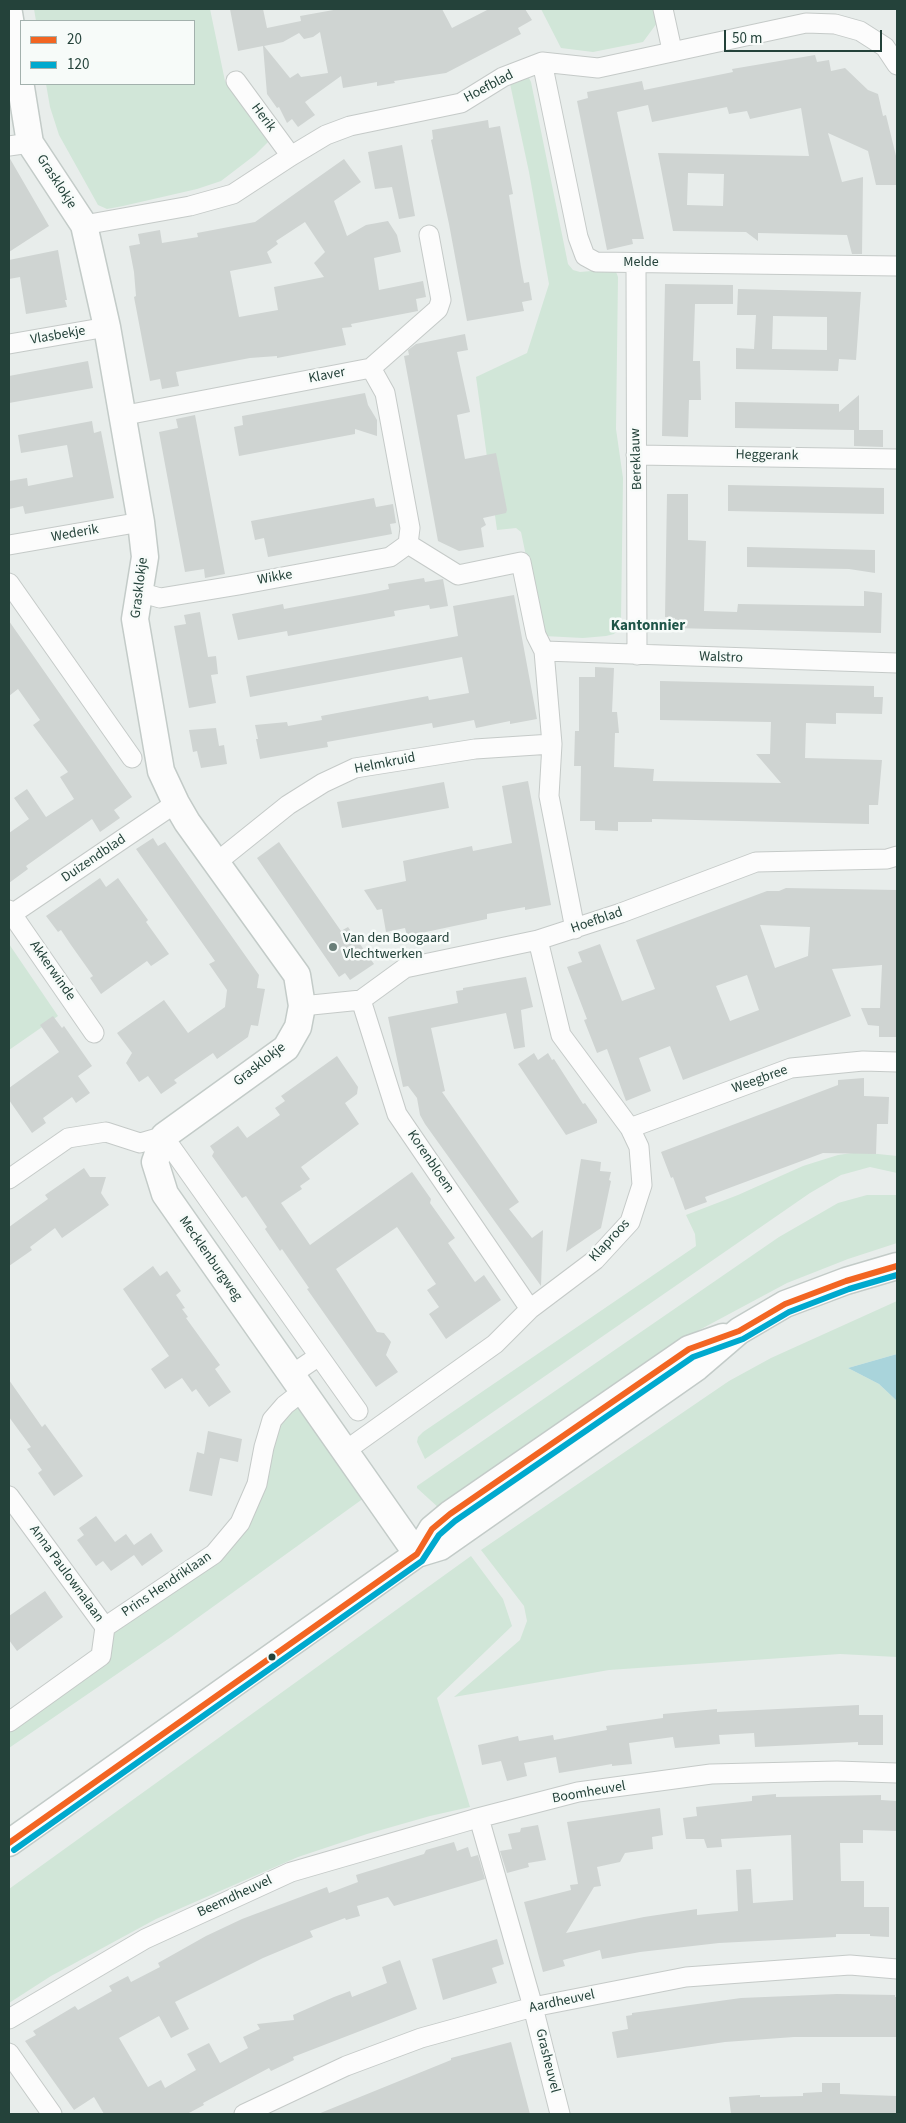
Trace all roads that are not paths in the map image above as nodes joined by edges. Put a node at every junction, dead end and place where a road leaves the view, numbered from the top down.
1 (663, 9) edge
2 (9, 13) edge
3 (672, 50) junction
4 (542, 62) junction
5 (897, 65) edge
6 (236, 81) dead end
7 (19, 144) edge
8 (291, 156) junction
9 (84, 225) junction
10 (429, 236) dead end
11 (636, 263) junction
12 (897, 266) edge
13 (107, 327) junction
14 (9, 344) edge
15 (371, 368) junction
16 (121, 416) junction
17 (636, 455) junction
18 (897, 459) edge
19 (141, 522) junction
20 (408, 544) junction
21 (9, 545) edge
22 (9, 583) edge
23 (138, 592) junction
24 (544, 651) junction
25 (637, 656) junction
26 (897, 663) edge
27 (552, 744) junction
28 (132, 758) dead end
29 (176, 803) junction
30 (897, 856) edge
31 (217, 862) junction
32 (10, 912) edge
33 (575, 928) junction
34 (538, 940) junction
35 (361, 1000) junction
36 (302, 1006) junction
37 (94, 1033) dead end
38 (897, 1062) edge
39 (630, 1128) junction
40 (167, 1141) junction
41 (9, 1179) edge
42 (897, 1266) edge
43 (530, 1309) junction
44 (319, 1356) junction
45 (297, 1383) junction
46 (358, 1411) dead end
47 (345, 1451) junction
48 (9, 1496) edge
49 (417, 1554) junction
50 (105, 1627) junction
51 (9, 1722) edge
52 (897, 1773) edge
53 (479, 1818) junction
54 (9, 1843) edge
55 (897, 1969) edge
56 (534, 2007) junction
57 (9, 2019) edge
58 (9, 2053) edge
59 (52, 2114) edge
60 (244, 2114) edge
61 (560, 2114) edge

1 - 3 street
2 - 7 street, Grasklokje
3 - 4 street, Hoefblad
3 - 5 street, Hoefblad
4 - 8 street, Hoefblad
4 - 11 street, Melde
6 - 8 street, Herik
7 - 9 street, Grasklokje
8 - 9 street, Hoefblad
9 - 13 street, Grasklokje
10 - 15 street
11 - 12 street, Melde
11 - 17 street, Bereklauw
13 - 14 street, Vlasbekje
13 - 16 street, Grasklokje
15 - 16 street, Klaver
15 - 20 street
16 - 19 street, Grasklokje
17 - 18 street, Heggerank
17 - 25 street, Bereklauw
19 - 21 street, Wederik
19 - 23 street, Grasklokje
20 - 23 street, Wikke
20 - 24 street
22 - 28 street
23 - 29 street, Grasklokje
24 - 25 street, Walstro
24 - 27 street
25 - 26 street, Walstro
27 - 31 street, Helmkruid
27 - 33 street
29 - 31 street, Grasklokje
29 - 32 street, Duizendblad
30 - 33 street, Hoefblad
31 - 36 street, Grasklokje
32 - 37 street, Akkerwinde
33 - 34 street, Hoefblad
34 - 35 street, Hoefblad
34 - 39 street, Klaproos
35 - 36 street
35 - 43 street, Korenbloem
36 - 40 street, Grasklokje
38 - 39 street, Weegbree
39 - 43 street, Klaproos
40 - 41 street
40 - 44 street
40 - 45 street, Mecklenburgweg
42 - 49 street
43 - 47 street, Klaproos
44 - 45 street
44 - 46 street
45 - 47 street, Mecklenburgweg
45 - 50 street, Prins Hendriklaan
47 - 49 street, Mecklenburgweg
48 - 50 street, Anna Paulownalaan
49 - 54 street
50 - 51 street
52 - 53 street, Boomheuvel
53 - 56 street
53 - 57 street, Beemdheuvel
55 - 56 street, Aardheuvel
56 - 60 street, Aardheuvel
56 - 61 street, Grasheuvel
58 - 59 street

